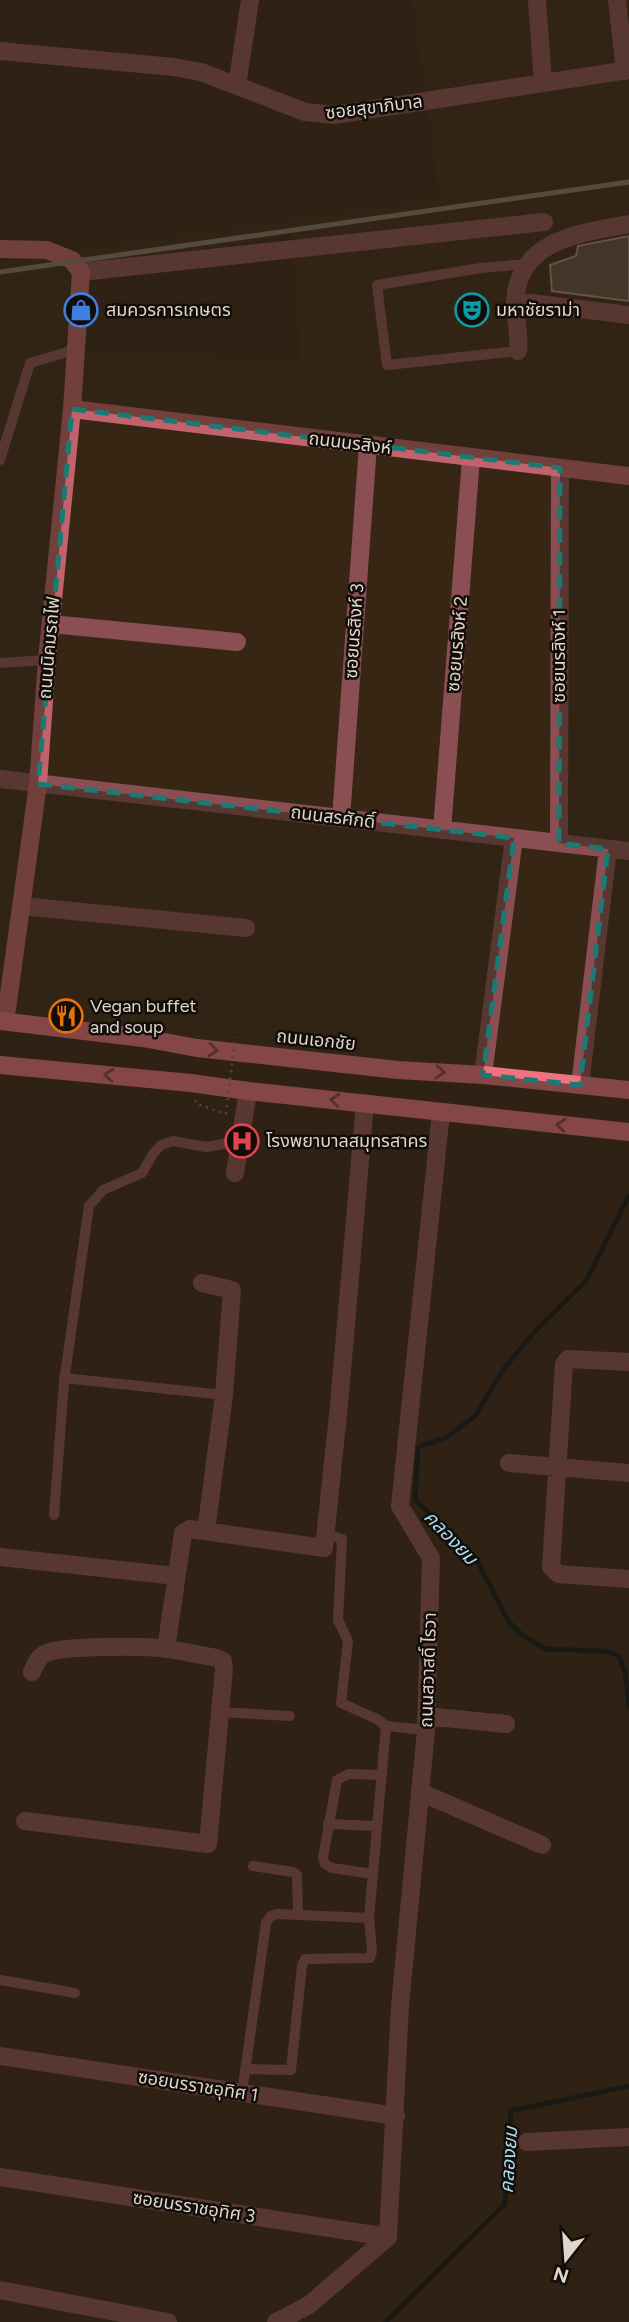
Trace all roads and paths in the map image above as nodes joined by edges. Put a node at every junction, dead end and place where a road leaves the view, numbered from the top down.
1 (250, 0) edge
2 (537, 0) edge
3 (617, 0) edge
4 (0, 51) edge
5 (627, 70) edge
6 (543, 83) junction
7 (237, 86) junction
8 (544, 222) dead end
9 (629, 224) edge
10 (0, 249) edge
11 (526, 264) junction
12 (81, 272) junction
13 (515, 301) junction
14 (629, 315) edge
15 (77, 349) junction
16 (518, 351) joint
17 (72, 409) junction
18 (368, 445) junction
19 (471, 457) junction
20 (0, 460) edge
21 (560, 468) junction
22 (629, 476) edge
23 (51, 624) junction
24 (237, 642) dead end
25 (47, 660) junction
26 (0, 663) edge
27 (0, 779) edge
28 (38, 784) junction
29 (341, 818) junction
30 (442, 830) junction
31 (514, 838) junction
32 (559, 843) junction
33 (608, 849) junction
34 (629, 851) edge
35 (21, 906) junction
36 (246, 928) dead end
37 (0, 1025) edge
38 (235, 1037) dead end
39 (0, 1065) edge
40 (483, 1075) junction
41 (580, 1085) junction
42 (629, 1090) edge
43 (248, 1091) junction
44 (365, 1102) junction
45 (441, 1112) junction
46 (226, 1114) dead end
47 (629, 1132) edge
48 (239, 1141) junction
49 (235, 1173) dead end
50 (202, 1283) dead end
51 (629, 1362) edge
52 (64, 1378) junction
53 (224, 1395) junction
54 (509, 1463) dead end
55 (556, 1468) junction
56 (629, 1473) edge
57 (54, 1514) dead end
58 (206, 1531) junction
59 (326, 1534) junction
60 (0, 1557) edge
61 (176, 1576) junction
62 (629, 1579) edge
63 (166, 1649) junction
64 (32, 1672) dead end
65 (220, 1712) junction
66 (290, 1716) dead end
67 (426, 1723) junction
68 (506, 1724) dead end
69 (386, 1727) junction
70 (382, 1774) junction
71 (420, 1792) junction
72 (25, 1821) dead end
73 (328, 1824) junction
74 (377, 1826) junction
75 (542, 1845) dead end
76 (253, 1866) dead end
77 (373, 1874) junction
78 (298, 1915) junction
79 (369, 1918) junction
80 (0, 1980) edge
81 (75, 1993) dead end
82 (0, 2056) edge
83 (245, 2069) junction
84 (242, 2093) junction
85 (396, 2116) junction
86 (629, 2137) edge
87 (527, 2142) dead end
88 (0, 2177) edge
89 (388, 2238) junction
90 (0, 2290) edge
91 (167, 2322) edge
92 (276, 2322) edge

1 - 7 street
2 - 6 street
3 - 5 street
4 - 7 street, ซอยสุขาภิบาล
5 - 6 street, ซอยสุขาภิบาล
6 - 7 street, ซอยสุขาภิบาล
8 - 12 street
9 - 11 street
10 - 12 street
11 - 13 street
11 - 16 lane
12 - 15 street, ถนนนิคมรถไฟ
13 - 14 street
13 - 16 street
15 - 17 street, ถนนนิคมรถไฟ
15 - 20 lane
17 - 18 street, ถนนนรสิงห์
17 - 23 street, ถนนนิคมรถไฟ
18 - 19 street, ถนนนรสิงห์
18 - 29 street, ซอยนรสิงห์ 3
19 - 21 street, ถนนนรสิงห์
19 - 30 street, ซอยนรสิงห์ 2
21 - 22 street, ถนนนรสิงห์
21 - 32 street, ซอยนรสิงห์ 1
23 - 24 street
23 - 25 street, ถนนนิคมรถไฟ
25 - 26 lane
25 - 28 street, ถนนนิคมรถไฟ
27 - 28 street, ถนนสรศักดิ์
28 - 29 street, ถนนสรศักดิ์
28 - 35 street, ถนนนิคมรถไฟ
29 - 30 street, ถนนสรศักดิ์
30 - 31 street, ถนนสรศักดิ์
31 - 32 street, ถนนสรศักดิ์
31 - 40 street
32 - 33 street, ถนนสรศักดิ์
33 - 34 street, ถนนสรศักดิ์
33 - 41 street
35 - 36 street
35 - 37 street, ถนนนิคมรถไฟ
37 -> 40 main road, ถนนเอกชัย
38 - 46 path, bridge
43 -> 39 main road
40 - 41 main road, ถนนเอกชัย
41 - 42 main road, ถนนเอกชัย
44 -> 43 main road
43 - 48 street
44 - 45 main road
44 - 59 street
47 -> 45 main road
45 - 67 street, ถนนสวาสดิ์ ไรวา
48 - 49 street
48 - 52 lane
50 - 53 street
51 - 55 street
52 - 53 lane
52 - 57 lane
53 - 58 street
54 - 55 street
55 - 56 street
55 - 62 street
58 - 59 street
58 - 61 street
59 - 69 lane
60 - 61 street
61 - 63 street
63 - 64 street
63 - 65 street
65 - 66 lane
65 - 72 street
67 - 68 street
67 - 69 lane
67 - 71 street, ถนนสวาสดิ์ ไรวา
69 - 70 lane
70 - 73 lane
70 - 74 lane
71 - 75 street
71 - 85 street, ถนนสวาสดิ์ ไรวา
73 - 74 lane
73 - 77 lane
74 - 77 lane
76 - 78 lane
77 - 79 lane
78 - 79 lane
78 - 83 lane
79 - 83 lane
80 - 81 lane
82 - 84 street, ซอยนรราชอุทิศ 1
83 - 84 lane
84 - 85 street, ซอยนรราชอุทิศ 1
85 - 89 street, ถนนสวาสดิ์ ไรวา
86 - 87 street
88 - 89 street, ซอยนรราชอุทิศ 3
89 - 92 street
90 - 91 street

